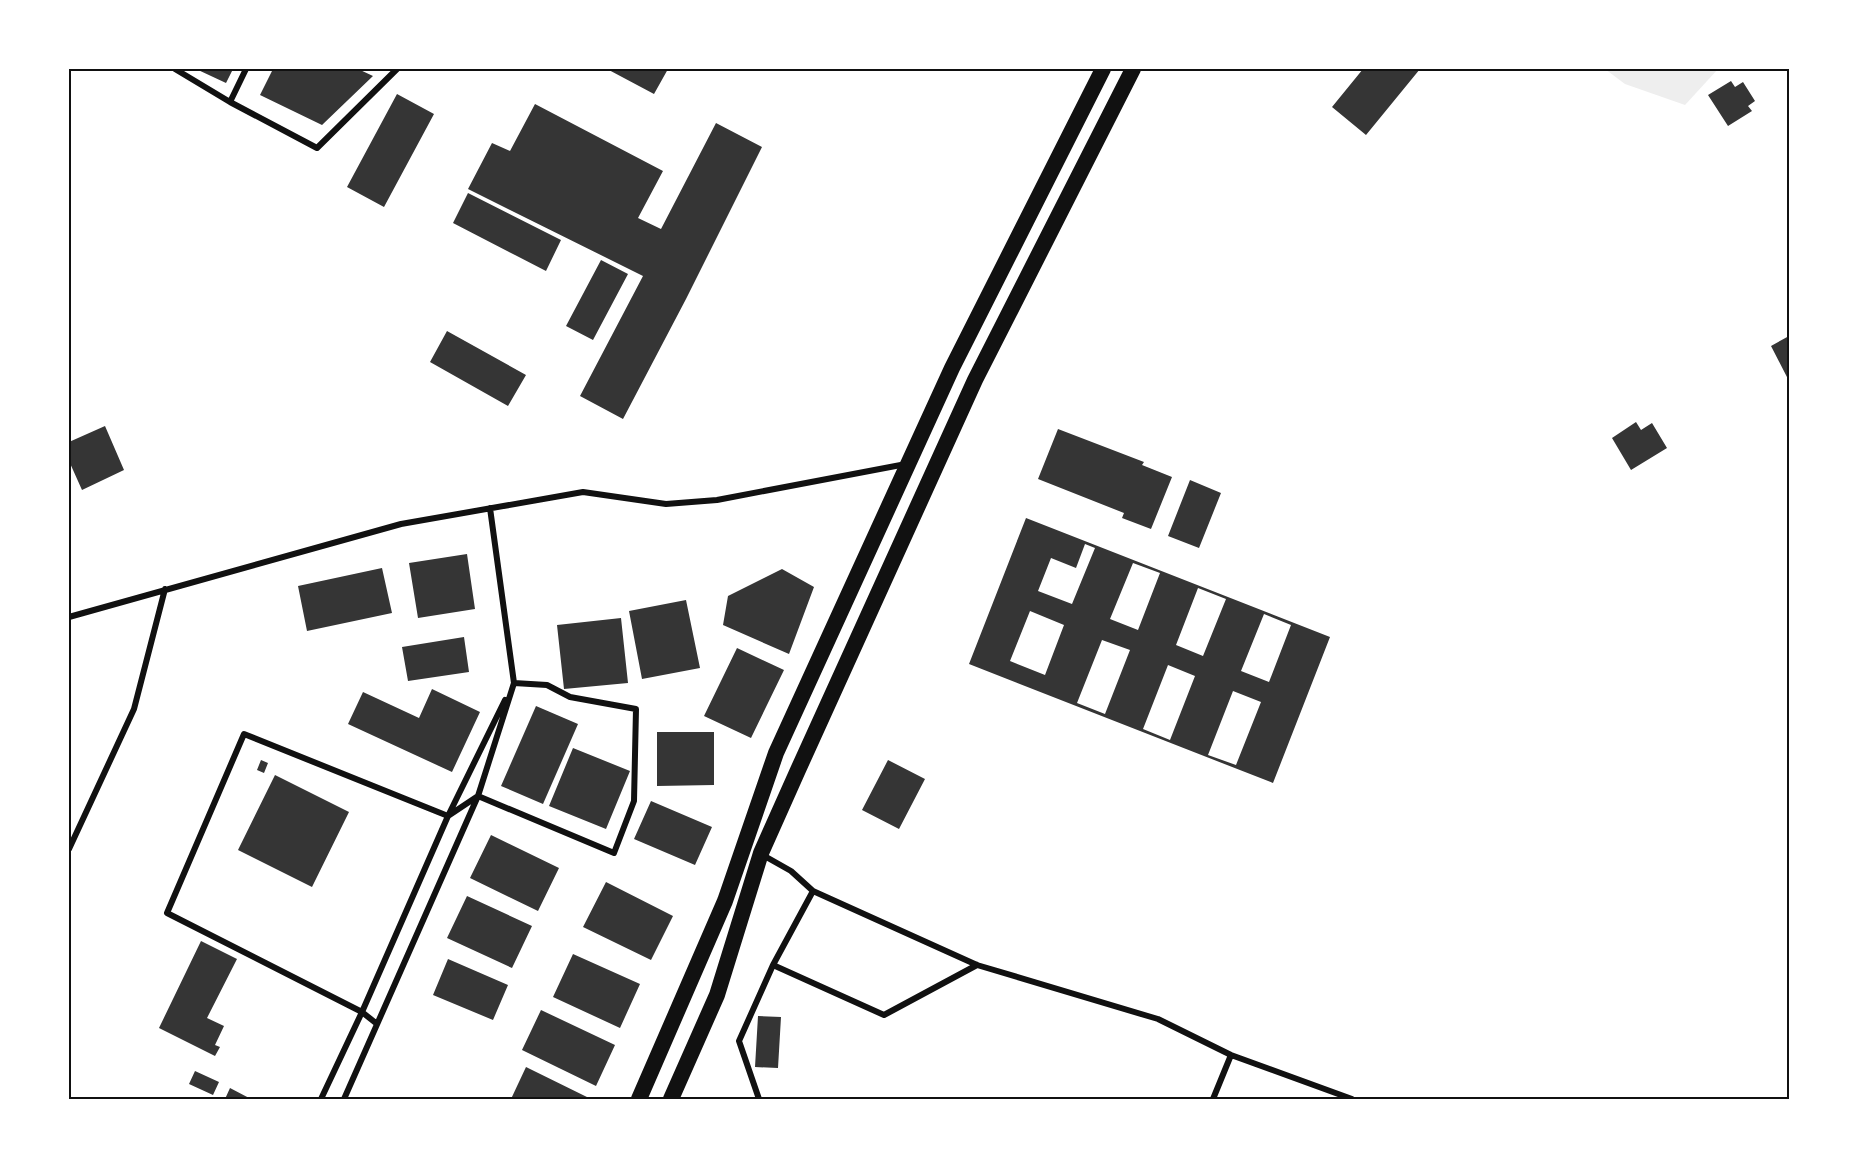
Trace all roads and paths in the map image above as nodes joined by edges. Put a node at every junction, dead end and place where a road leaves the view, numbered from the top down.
1 (175, 69) edge
2 (246, 69) edge
3 (398, 69) edge
4 (1103, 69) edge
5 (1133, 69) edge
6 (230, 102) junction
7 (907, 464) junction
8 (490, 508) junction
9 (165, 590) junction
10 (69, 617) edge
11 (818, 663) junction
12 (842, 672) junction
13 (513, 683) junction
14 (478, 796) junction
15 (448, 816) junction
16 (69, 849) edge
17 (761, 854) junction
18 (813, 891) junction
19 (773, 965) junction
20 (977, 965) junction
21 (362, 1012) junction
22 (377, 1024) junction
23 (1232, 1055) junction
24 (321, 1099) edge
25 (344, 1099) edge
26 (639, 1099) edge
27 (672, 1099) edge
28 (759, 1099) edge
29 (1213, 1099) edge
30 (1352, 1099) edge

1 - 6 street
2 - 6 street
3 - 6 street
4 - 7 highway
5 - 12 highway
7 - 8 street
7 - 11 highway
8 - 9 street
8 - 13 street
9 - 10 street
9 - 16 street
11 - 12 highway
11 - 26 highway
12 - 17 highway
13 - 14 street
13 - 14 street
13 - 15 street
14 - 15 street
14 - 22 street
15 - 21 street
15 - 21 street
17 - 18 street
17 - 27 highway
18 - 19 street
18 - 20 street
19 - 20 street
19 - 28 street
20 - 23 street
21 - 22 street
21 - 24 street
22 - 25 street
23 - 29 street
23 - 30 street

